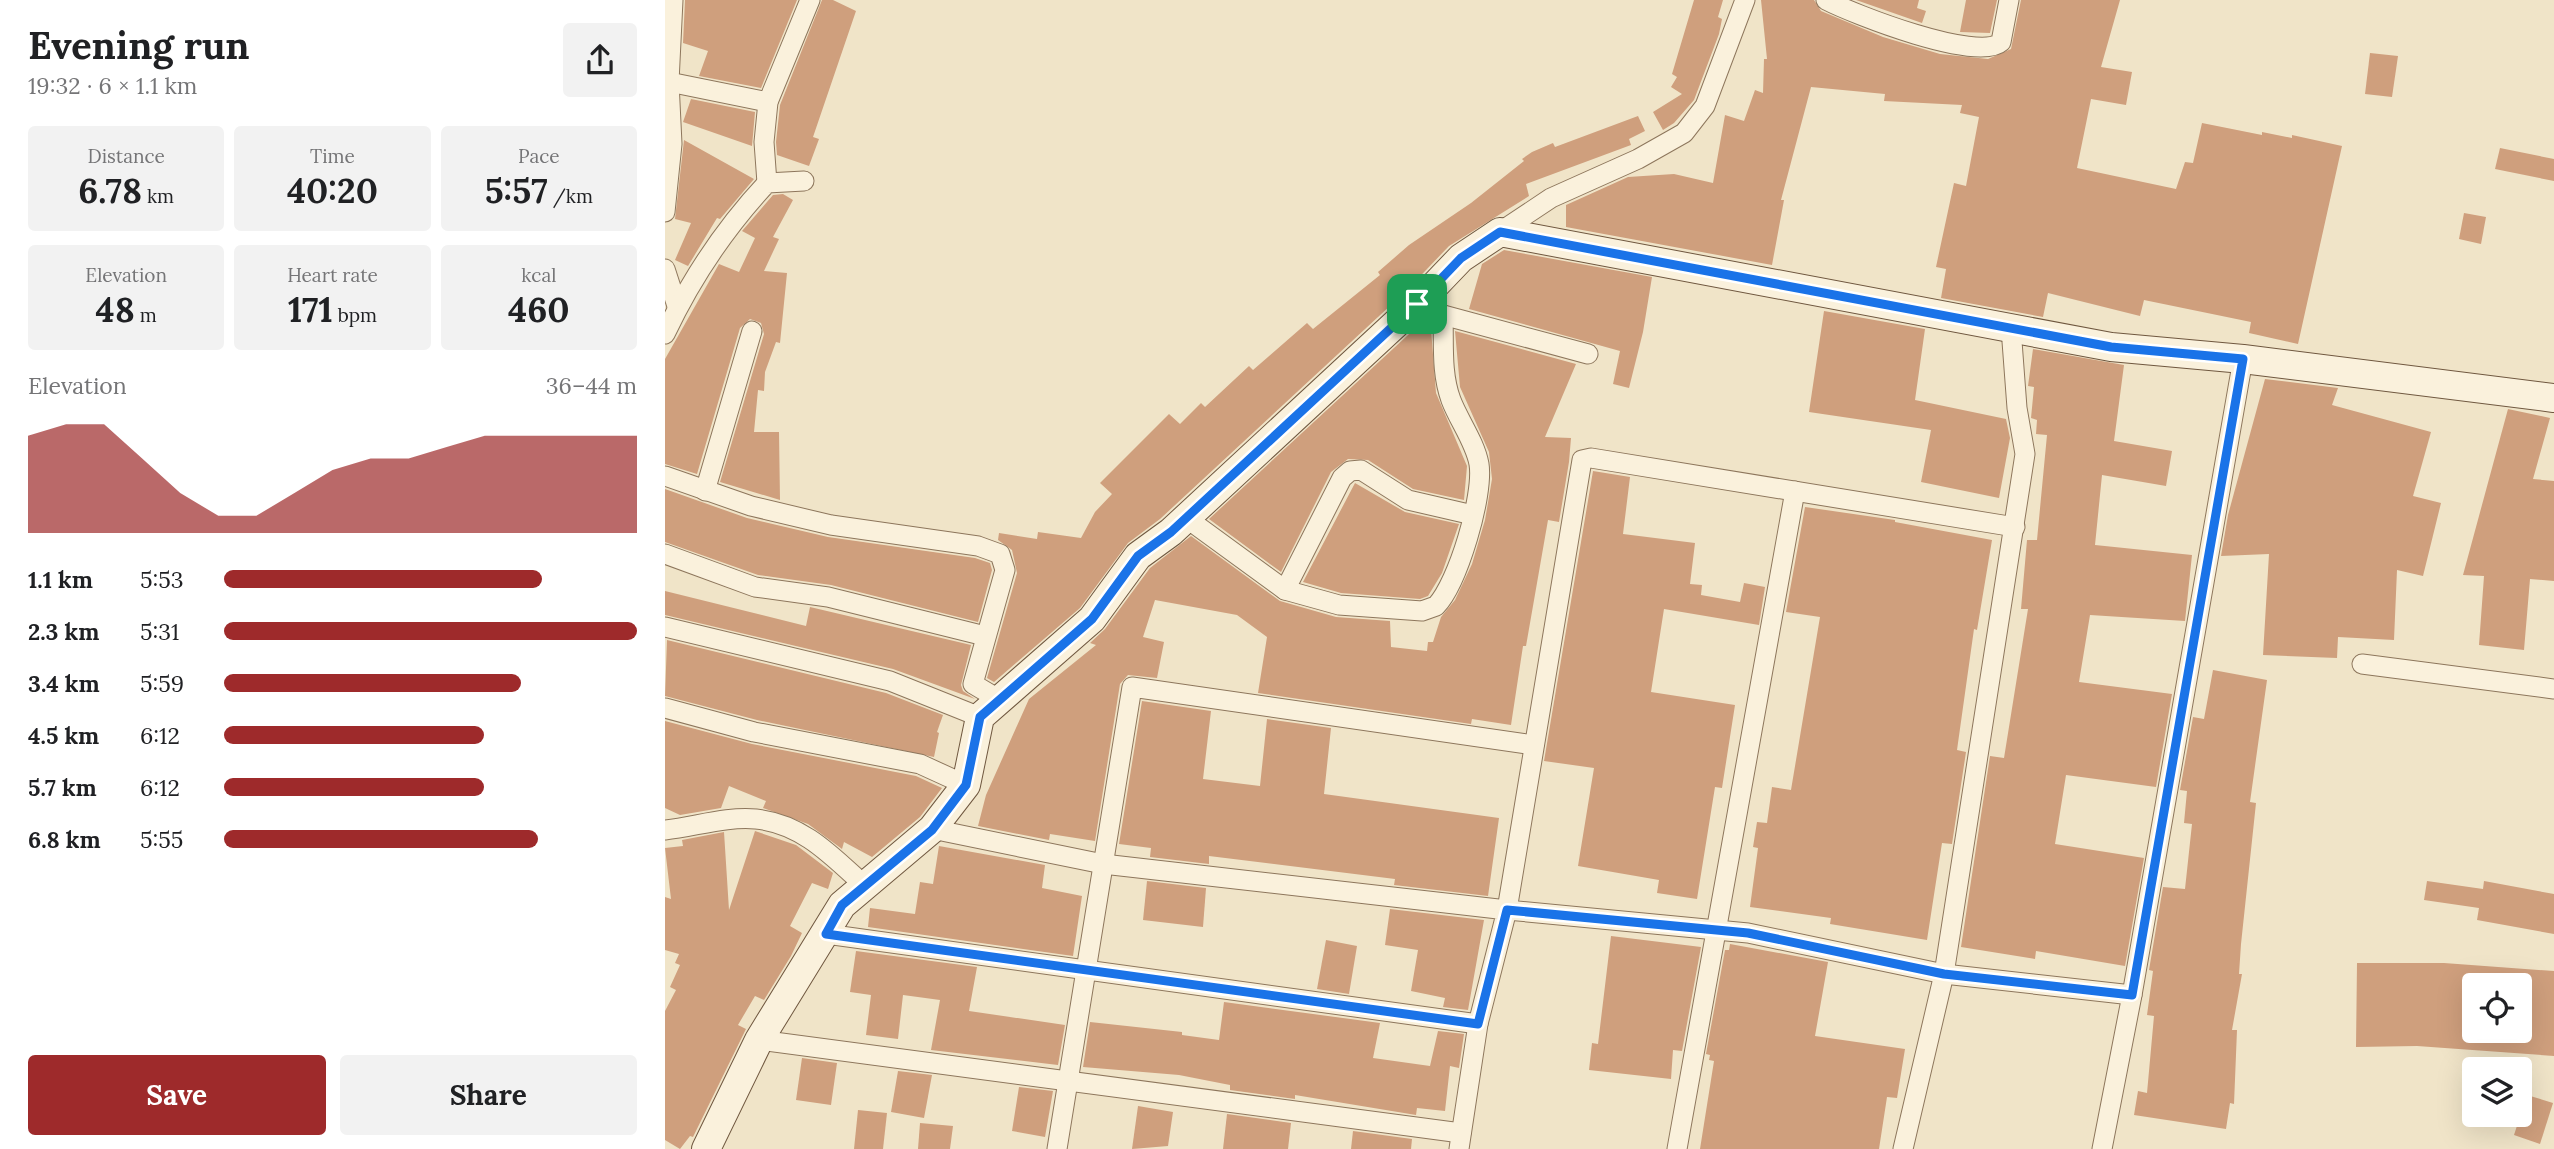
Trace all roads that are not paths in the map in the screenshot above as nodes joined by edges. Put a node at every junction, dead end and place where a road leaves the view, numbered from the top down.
1 (673, 0) edge
2 (810, 0) edge
3 (1745, 0) edge
4 (1826, 0) edge
5 (2009, 0) edge
6 (670, 82) junction
7 (768, 102) junction
8 (804, 181) dead end
9 (767, 183) junction
10 (665, 212) edge
11 (1500, 232) junction
12 (665, 269) edge
13 (1417, 304) junction
14 (677, 306) junction
15 (1443, 315) junction
16 (2011, 328) junction
17 (753, 331) dead end
18 (665, 334) edge
19 (1588, 354) dead end
20 (2243, 359) junction
21 (2554, 398) edge
22 (665, 476) edge
23 (705, 491) junction
24 (1795, 491) junction
25 (1473, 515) junction
26 (1185, 517) junction
27 (2015, 527) junction
28 (665, 554) edge
29 (1285, 590) junction
30 (665, 627) edge
31 (985, 636) junction
32 (2363, 664) dead end
33 (2554, 689) edge
34 (665, 708) edge
35 (990, 708) junction
36 (1535, 745) junction
37 (966, 785) junction
38 (665, 830) edge
39 (932, 830) junction
40 (1103, 864) junction
41 (865, 886) junction
42 (1507, 910) junction
43 (1713, 932) junction
44 (826, 934) junction
45 (1087, 969) junction
46 (1944, 974) junction
47 (2132, 995) junction
48 (1478, 1024) junction
49 (759, 1040) junction
50 (1070, 1083) junction
51 (1460, 1141) edge
52 (706, 1149) edge
53 (1057, 1149) edge
54 (1677, 1149) edge
55 (1903, 1149) edge
56 (2102, 1149) edge

1 - 6 street
2 - 7 street
3 - 11 street
4 - 5 street
6 - 7 street
6 - 10 street
7 - 9 street
8 - 9 street
9 - 14 street
11 - 13 street
11 - 16 street
12 - 14 street
13 - 15 street
13 - 26 street
14 - 18 street
15 - 19 street
15 - 25 street
16 - 20 street
16 - 27 street
17 - 23 street
20 - 21 street
20 - 47 street
22 - 23 street
23 - 31 street
24 - 27 street
24 - 36 street
24 - 43 street
25 - 29 street
25 - 29 street
26 - 29 street
26 - 35 street
27 - 46 street
28 - 31 street
30 - 35 street
31 - 35 street
32 - 33 street
34 - 37 street
35 - 37 street
36 - 40 street
36 - 42 street
37 - 39 street
38 - 41 street
39 - 40 street
39 - 41 street
40 - 42 street
40 - 45 street
41 - 44 street
42 - 43 street
42 - 48 street
43 - 46 street
43 - 54 street
44 - 45 street
44 - 49 street
45 - 48 street
45 - 50 street
46 - 47 street
46 - 55 street
47 - 56 street
48 - 51 street
49 - 50 street
49 - 52 street
50 - 51 street
50 - 53 street

